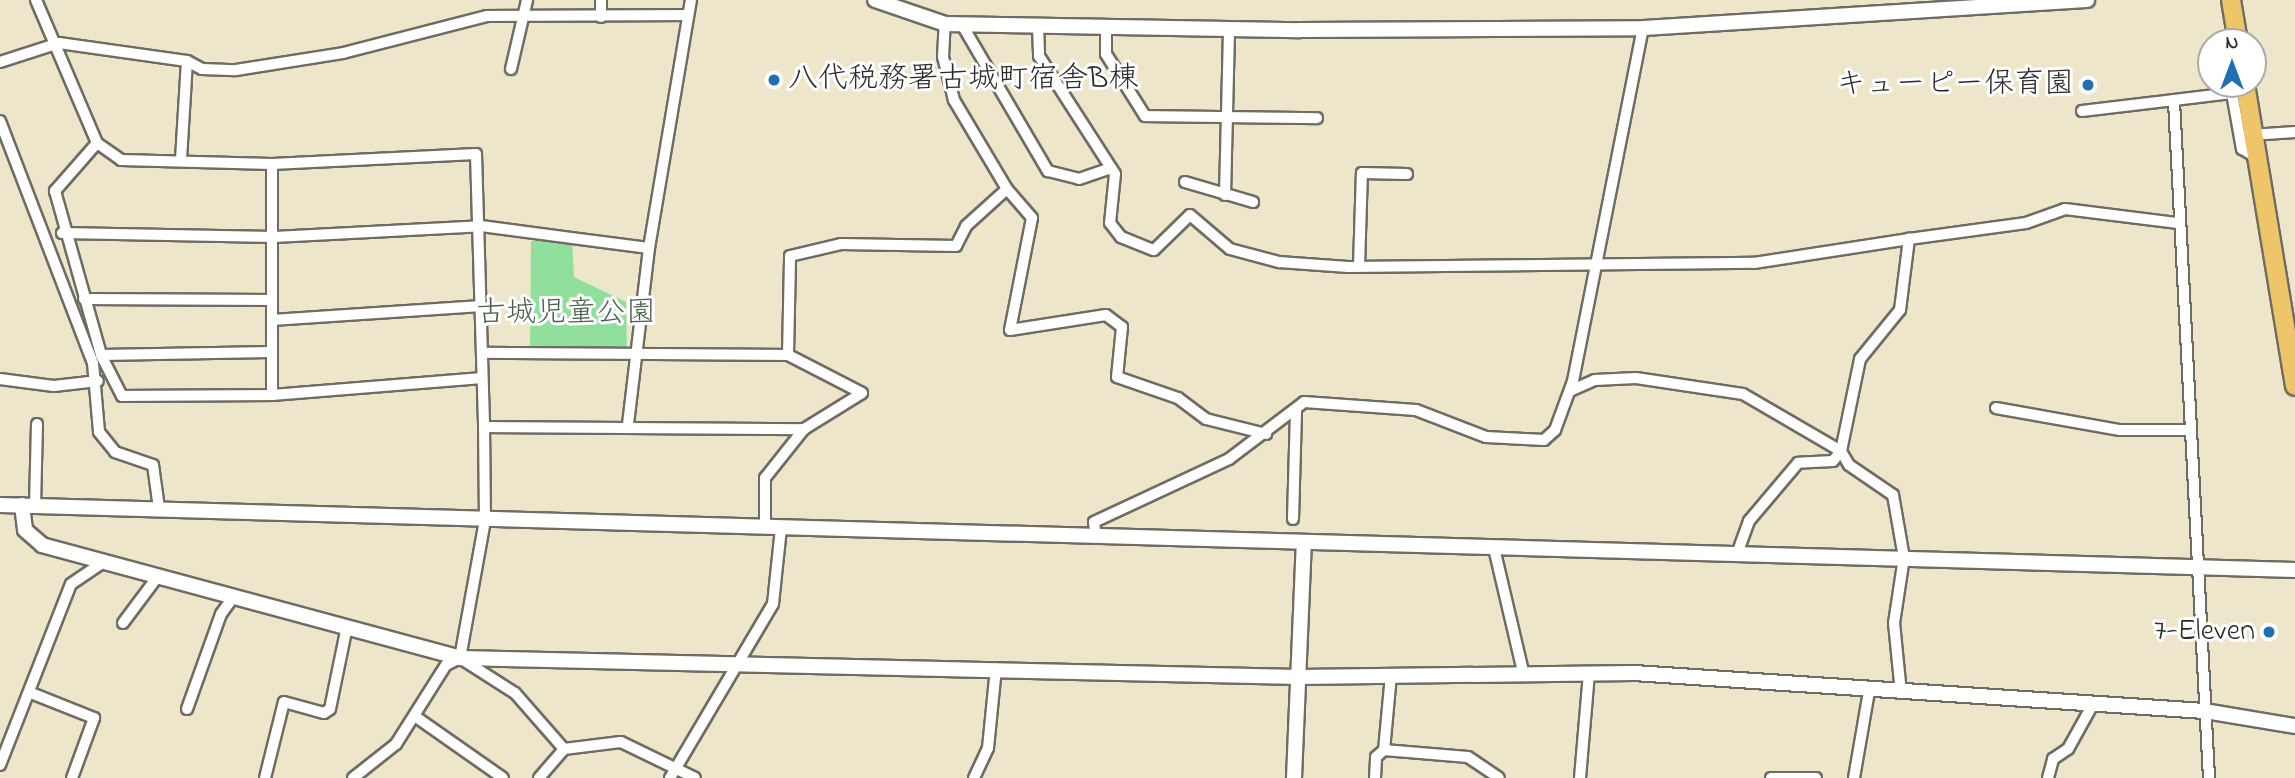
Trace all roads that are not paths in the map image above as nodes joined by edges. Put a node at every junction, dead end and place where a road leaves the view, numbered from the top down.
1 (36, 0) edge
2 (527, 0) edge
3 (601, 0) edge
4 (691, 0) edge
5 (875, 0) edge
6 (2087, 0) edge
7 (2231, 0) edge
8 (688, 15) junction
9 (526, 16) junction
10 (601, 17) junction
11 (945, 23) junction
12 (961, 23) junction
13 (1038, 25) junction
14 (1106, 25) junction
15 (1229, 28) junction
16 (1643, 28) junction
17 (2236, 28) edge
18 (59, 43) junction
19 (187, 61) junction
20 (0, 62) edge
21 (511, 69) dead end
22 (2247, 98) edge
23 (2174, 100) junction
24 (2082, 111) dead end
25 (1228, 115) junction
26 (1317, 118) dead end
27 (0, 121) edge
28 (2295, 132) edge
29 (2251, 135) junction
30 (97, 143) junction
31 (2256, 157) junction
32 (181, 160) junction
33 (272, 164) junction
34 (1111, 168) junction
35 (1407, 174) dead end
36 (1185, 182) dead end
37 (1007, 189) junction
38 (1226, 195) junction
39 (1253, 202) dead end
40 (2178, 223) junction
41 (481, 226) junction
42 (62, 233) junction
43 (274, 237) junction
44 (1909, 239) junction
45 (649, 248) junction
46 (1359, 267) junction
47 (1596, 268) junction
48 (83, 299) junction
49 (272, 300) junction
50 (482, 306) junction
51 (272, 320) junction
52 (2293, 339) edge
53 (271, 352) junction
54 (482, 353) junction
55 (632, 354) junction
56 (101, 355) junction
57 (789, 355) junction
58 (482, 378) junction
59 (0, 379) edge
60 (98, 382) junction
61 (2295, 386) edge
62 (1570, 391) junction
63 (272, 395) junction
64 (1996, 408) dead end
65 (1296, 409) junction
66 (37, 424) dead end
67 (628, 424) junction
68 (484, 427) junction
69 (804, 429) junction
70 (2189, 430) junction
71 (1266, 434) junction
72 (1841, 451) junction
73 (0, 505) edge
74 (28, 505) junction
75 (159, 508) junction
76 (1293, 519) dead end
77 (485, 520) junction
78 (765, 527) junction
79 (781, 528) junction
80 (1096, 537) junction
81 (1304, 543) junction
82 (1494, 548) junction
83 (1737, 554) junction
84 (1903, 558) junction
85 (105, 561) junction
86 (2198, 567) junction
87 (2295, 570) edge
88 (158, 576) junction
89 (234, 596) junction
90 (123, 623) dead end
91 (348, 626) junction
92 (460, 658) junction
93 (737, 661) junction
94 (996, 668) junction
95 (1523, 672) junction
96 (1589, 672) junction
97 (1391, 675) junction
98 (1300, 677) junction
99 (1869, 691) junction
100 (31, 693) junction
101 (1901, 693) junction
102 (2093, 704) junction
103 (187, 709) dead end
104 (2205, 711) junction
105 (416, 717) junction
106 (2295, 726) edge
107 (564, 749) junction
108 (1384, 750) junction
109 (1, 765) edge
110 (674, 774) edge
111 (8, 778) edge
112 (72, 778) edge
113 (265, 778) edge
114 (353, 778) edge
115 (503, 778) edge
116 (539, 778) edge
117 (695, 778) edge
118 (974, 778) edge
119 (1294, 778) edge
120 (1375, 778) edge
121 (1499, 778) edge
122 (1580, 778) edge
123 (1771, 778) edge
124 (1816, 778) edge
125 (1854, 778) edge
126 (2048, 778) edge
127 (2209, 778) edge

1 - 18 street
2 - 9 street
3 - 10 street
4 - 8 street
5 - 11 street
6 - 16 street
7 - 17 main road
8 - 10 street
8 - 45 street
9 - 10 street
9 - 19 street
9 - 21 street
11 - 12 street
11 - 37 street
12 - 13 street
12 - 34 street
13 - 14 street
13 - 34 street
14 - 15 street
14 - 25 street
15 - 16 street
15 - 25 street
16 - 47 street
18 - 19 street
18 - 20 street
18 - 30 street
19 - 32 street
22 - 29 main road
23 - 24 street
23 - 31 street
23 - 40 street
25 - 26 street
25 - 38 street
27 - 60 street
28 - 29 street
29 - 31 main road
30 - 32 street
30 - 42 street
31 - 52 main road
32 - 33 street
33 - 41 street
33 - 43 street
34 - 46 street
35 - 46 street
36 - 38 street
37 - 57 street
37 - 71 street
38 - 39 street
40 - 44 street
40 - 70 street
41 - 43 street
41 - 45 street
41 - 50 street
42 - 43 street
42 - 48 street
43 - 49 street
44 - 47 street
44 - 72 street
45 - 55 street
46 - 47 street
47 - 62 street
48 - 49 street
48 - 56 street
49 - 51 street
50 - 51 street
50 - 54 street
51 - 53 street
52 - 61 main road
53 - 56 street
53 - 63 street
54 - 55 street
54 - 58 street
55 - 57 street
55 - 67 street
56 - 63 street
57 - 69 street
58 - 63 street
58 - 68 street
59 - 60 street
60 - 75 street
62 - 65 street
62 - 72 street
64 - 70 street
65 - 71 street
65 - 76 street
66 - 74 street
67 - 68 street
67 - 69 street
68 - 77 street
69 - 78 street
70 - 86 street
71 - 80 street
72 - 83 street
72 - 84 street
73 - 74 street
74 - 75 street
74 - 85 street
75 - 77 street
77 - 78 street
77 - 92 street
78 - 79 street
79 - 80 street
79 - 93 street
80 - 81 street
81 - 82 street
81 - 98 street
82 - 83 street
82 - 95 street
83 - 84 street
84 - 86 street
84 - 101 street
85 - 88 street
85 - 100 street
86 - 87 street
86 - 104 street
88 - 89 street
88 - 90 street
89 - 91 street
89 - 103 street
91 - 92 street
91 - 113 street
92 - 93 street
92 - 105 street
92 - 107 street
93 - 94 street
93 - 110 street
94 - 98 street
94 - 118 street
95 - 96 street
95 - 97 street
96 - 99 street
96 - 122 street
97 - 98 street
97 - 108 street
98 - 119 street
99 - 101 street
99 - 125 street
100 - 109 street
100 - 112 street
101 - 102 street
102 - 104 street
102 - 126 street
104 - 106 street
104 - 127 street
105 - 114 street
105 - 115 street
107 - 110 street
107 - 116 street
108 - 120 street
108 - 121 street
109 - 111 street
110 - 117 street
123 - 124 street

